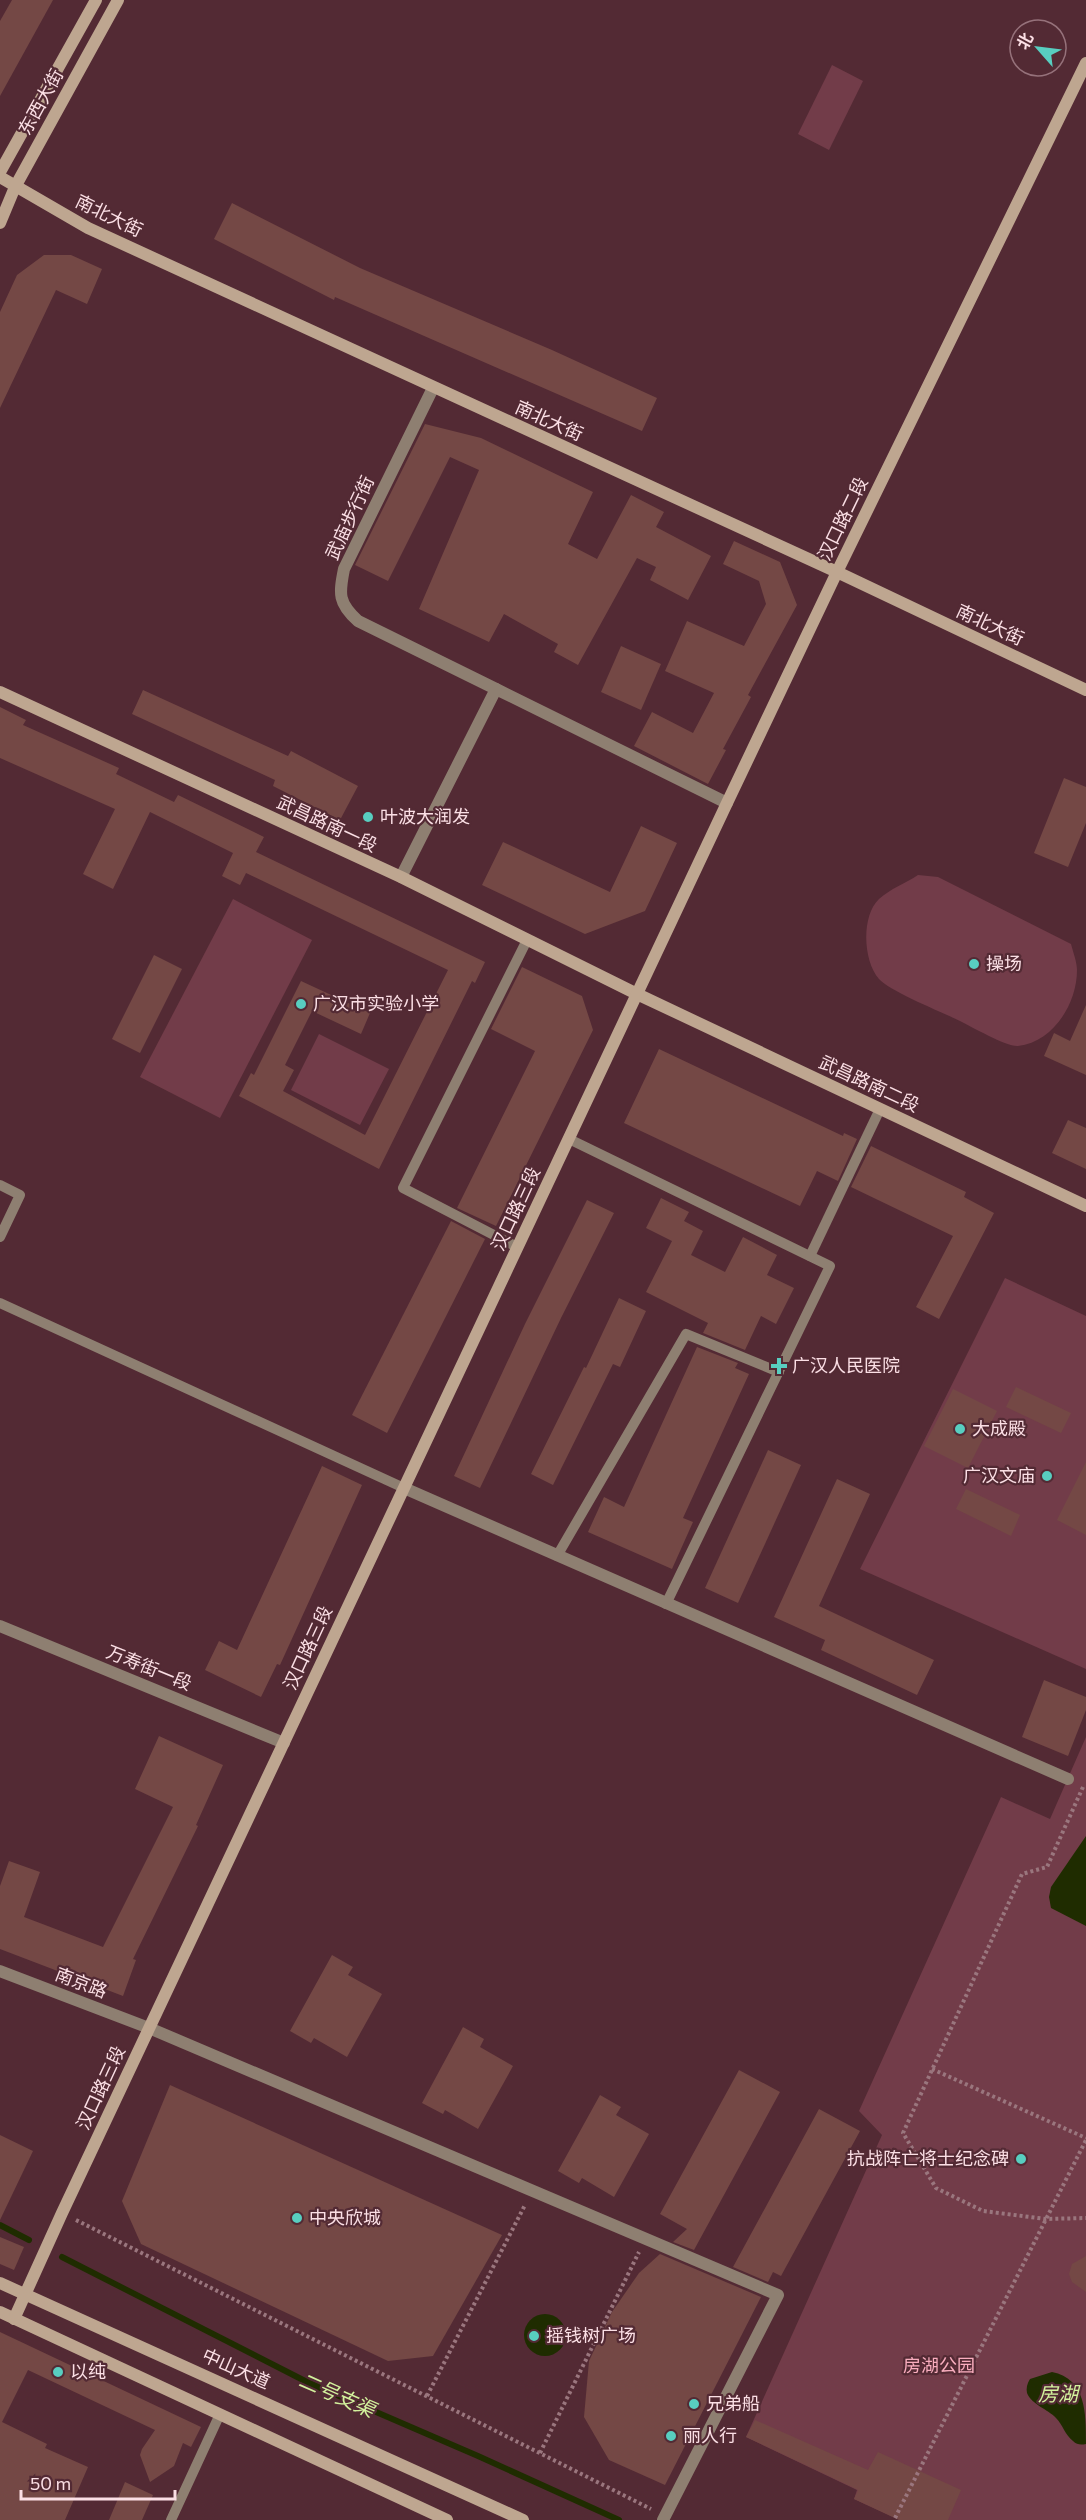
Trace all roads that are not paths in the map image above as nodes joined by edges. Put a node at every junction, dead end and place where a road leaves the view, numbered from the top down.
1 (96, 0) edge
2 (118, 0) edge
3 (1086, 63) edge
4 (0, 172) edge
5 (0, 177) edge
6 (15, 187) junction
7 (0, 223) edge
8 (433, 388) junction
9 (837, 572) junction
10 (496, 689) junction
11 (1086, 690) edge
12 (0, 692) edge
13 (727, 803) junction
14 (401, 878) junction
15 (527, 940) junction
16 (637, 994) junction
17 (880, 1109) junction
18 (568, 1139) junction
19 (0, 1185) edge
20 (1086, 1206) edge
21 (0, 1237) edge
22 (517, 1247) junction
23 (810, 1256) junction
24 (0, 1303) edge
25 (779, 1372) junction
26 (404, 1488) junction
27 (557, 1556) junction
28 (666, 1604) junction
29 (0, 1626) edge
30 (284, 1743) junction
31 (1068, 1779) dead end
32 (0, 1971) edge
33 (149, 2028) junction
34 (0, 2283) edge
35 (24, 2293) junction
36 (0, 2312) edge
37 (14, 2319) junction
38 (220, 2414) junction
39 (422, 2515) edge
40 (664, 2518) edge
41 (171, 2520) edge
42 (447, 2520) edge
43 (523, 2520) edge

1 - 4 street, 东西大街
2 - 6 street, 东西大街
3 - 9 street, 汉口路二段
5 - 6 street, 南北大街
6 - 7 street, 东西大街
6 - 8 street, 南北大街
8 - 9 street, 南北大街
8 - 10 street, 武庙步行街
9 - 11 street, 南北大街
9 - 13 street, 汉口路二段
10 - 13 street, 武庙步行街
10 - 14 street
12 - 14 street, 武昌路南一段
13 - 16 street, 汉口路二段
14 - 15 street, 武昌路南一段
15 - 16 street, 武昌路南一段
15 - 22 lane
16 - 17 street, 武昌路南二段
16 - 18 street, 汉口路三段
17 - 20 street, 武昌路南二段
17 - 23 lane
18 - 22 street, 汉口路三段
18 - 23 lane
19 - 21 lane
22 - 26 street, 汉口路三段
23 - 25 lane
24 - 26 lane
25 - 27 lane
25 - 28 lane
26 - 27 street
26 - 30 street, 汉口路三段
27 - 28 street
28 - 31 street
29 - 30 street, 万寿街一段
30 - 33 street, 汉口路三段
32 - 33 street, 南京路
33 - 35 street, 汉口路三段
33 - 40 street, 南京路
34 - 35 street, 中山大道
35 - 37 street, 汉口路三段
35 - 43 street, 中山大道
36 - 37 street
37 - 38 street
38 - 39 street
38 - 41 lane
39 - 42 street

